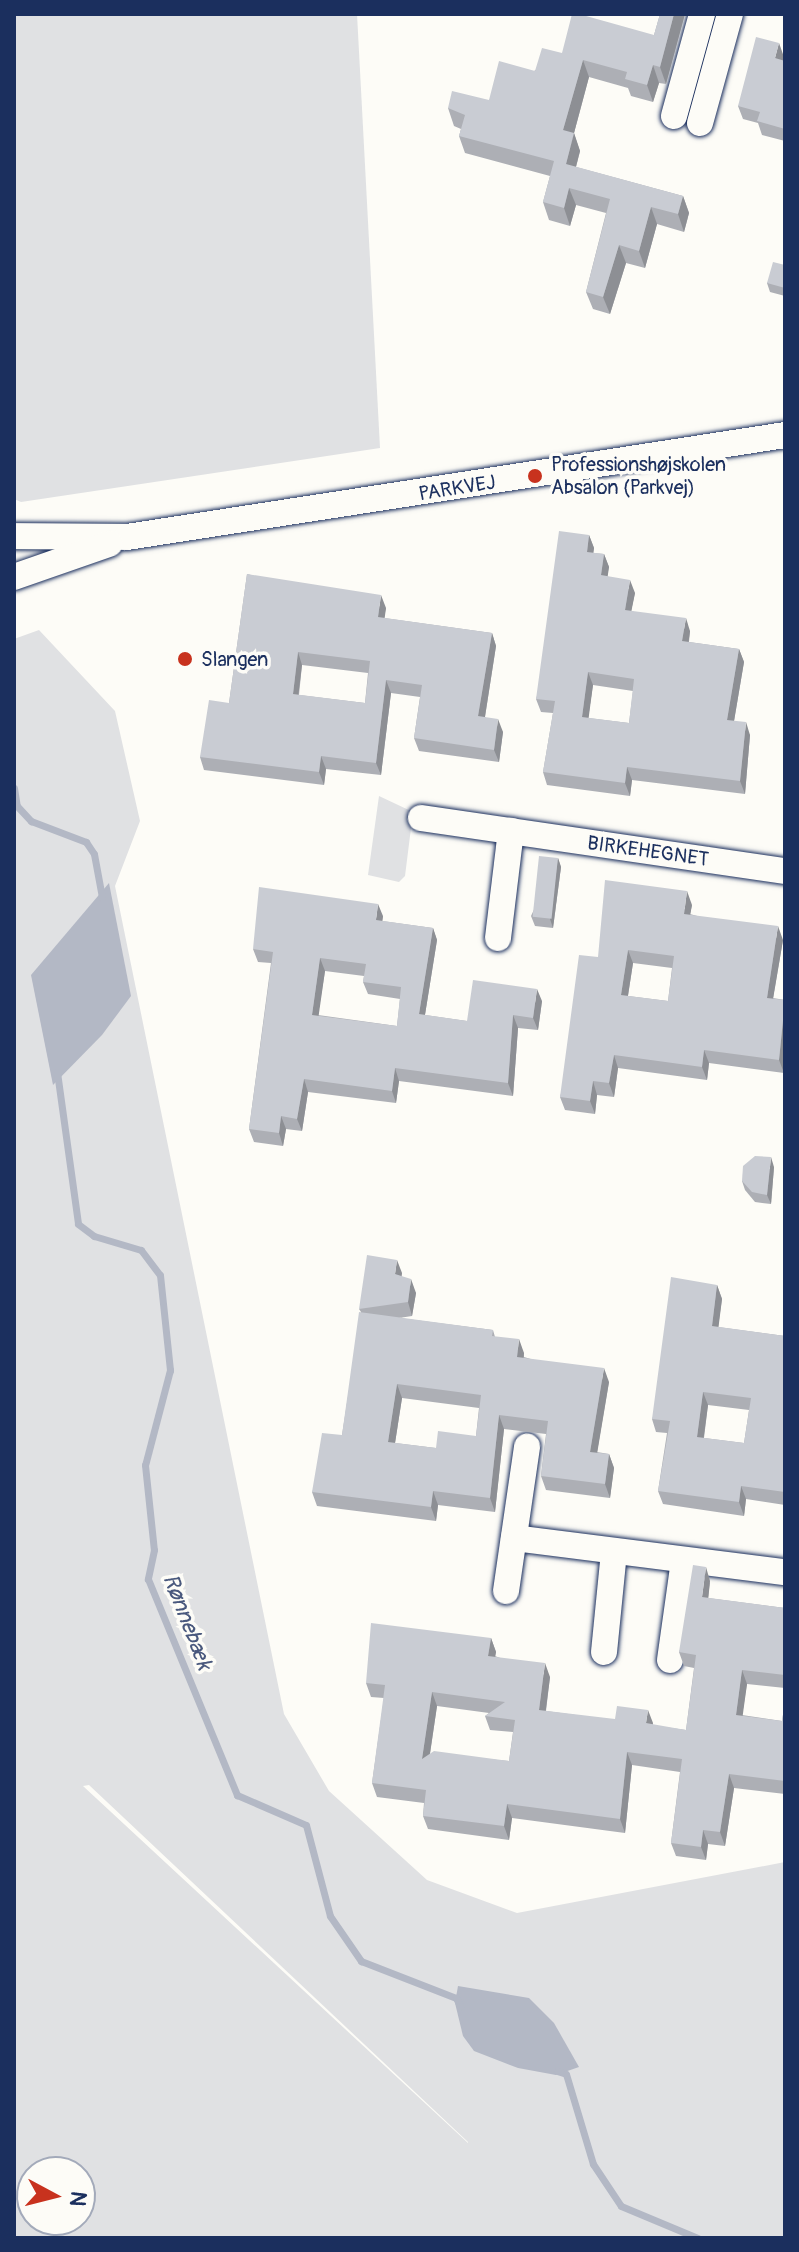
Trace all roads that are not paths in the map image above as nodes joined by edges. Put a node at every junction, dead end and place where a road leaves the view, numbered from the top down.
1 (702, 14) edge
2 (730, 14) edge
3 (674, 116) dead end
4 (700, 123) dead end
5 (785, 435) edge
6 (14, 536) edge
7 (127, 537) junction
8 (14, 577) edge
9 (421, 818) dead end
10 (511, 831) junction
11 (785, 871) edge
12 (498, 938) dead end
13 (527, 1447) dead end
14 (514, 1538) junction
15 (614, 1551) junction
16 (684, 1560) junction
17 (785, 1572) edge
18 (506, 1591) dead end
19 (604, 1652) dead end
20 (670, 1660) dead end

1 - 3 street
2 - 4 street
5 - 7 street, PARKVEJ
6 - 7 street, PARKVEJ
7 - 8 street, PARKVEJ
9 - 10 street, BIRKEHEGNET
10 - 11 street, BIRKEHEGNET
10 - 12 street
13 - 14 street
14 - 15 street
14 - 18 street
15 - 16 street
15 - 19 street
16 - 17 street
16 - 20 street

